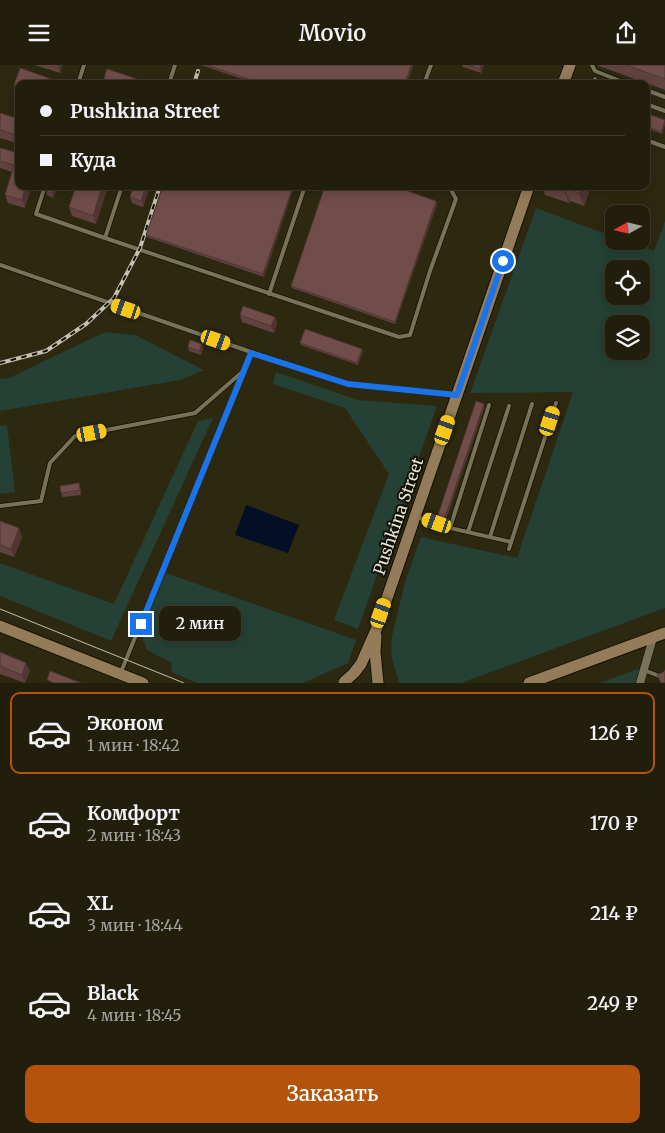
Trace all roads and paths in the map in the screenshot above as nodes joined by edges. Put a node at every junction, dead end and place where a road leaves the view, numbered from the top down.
1 (84, 65) edge
2 (175, 65) edge
3 (430, 65) edge
4 (570, 65) edge
5 (592, 65) edge
6 (79, 80) edge
7 (170, 80) edge
8 (425, 80) edge
9 (564, 80) edge
10 (618, 80) edge
11 (650, 91) edge
12 (665, 97) edge
13 (650, 105) edge
14 (665, 111) edge
15 (650, 141) edge
16 (665, 147) edge
17 (44, 190) edge
18 (121, 190) edge
19 (304, 190) edge
20 (451, 190) edge
21 (528, 190) edge
22 (105, 238) junction
23 (0, 265) edge
24 (269, 294) junction
25 (251, 353) junction
26 (243, 372) junction
27 (457, 395) junction
28 (556, 403) dead end
29 (532, 404) dead end
30 (489, 405) dead end
31 (509, 406) dead end
32 (0, 506) edge
33 (415, 516) junction
34 (450, 528) junction
35 (468, 532) junction
36 (490, 537) junction
37 (512, 542) junction
38 (509, 549) dead end
39 (0, 626) edge
40 (376, 630) junction
41 (665, 633) edge
42 (653, 638) junction
43 (644, 670) junction
44 (120, 674) junction
45 (664, 679) edge
46 (143, 683) edge
47 (343, 683) edge
48 (357, 683) edge
49 (378, 683) edge
50 (529, 683) edge
51 (640, 683) edge

1 - 6 lane
2 - 7 lane
3 - 8 lane
4 - 9 main road
5 - 10 lane
11 - 12 lane
13 - 14 lane
15 - 16 lane
17 - 22 lane
18 - 22 lane
19 - 24 lane
20 - 24 lane
21 - 27 main road, Pushkina Street
22 - 24 lane
23 - 25 lane
25 - 26 lane
25 - 27 lane
26 - 32 lane
26 - 44 lane
27 - 33 main road, Pushkina Street
28 - 37 lane
29 - 36 lane
30 - 34 lane
31 - 35 lane
33 - 34 lane
33 - 40 main road, Pushkina Street
34 - 35 lane
35 - 36 lane
36 - 37 lane
37 - 38 lane
39 - 44 main road
40 - 47 main road
40 - 49 main road
41 - 42 main road
42 - 43 street
42 - 50 main road
43 - 45 lane
43 - 51 street
44 - 46 main road
47 - 48 main road

